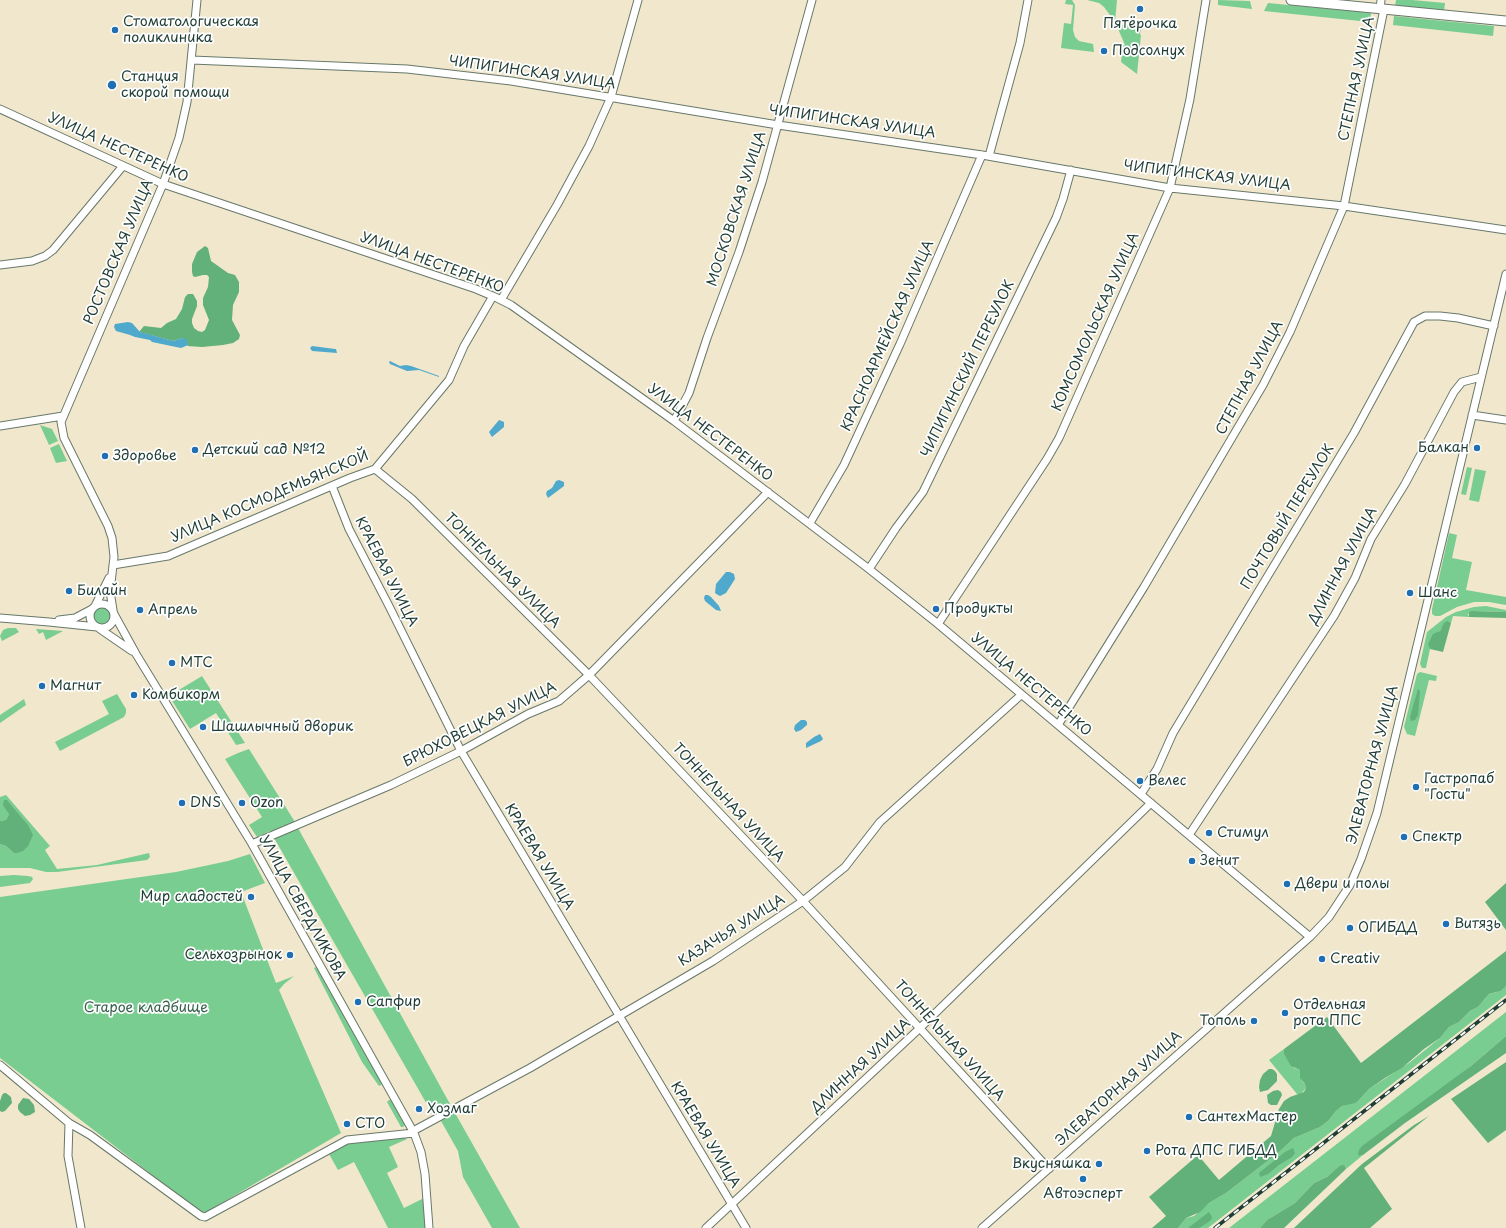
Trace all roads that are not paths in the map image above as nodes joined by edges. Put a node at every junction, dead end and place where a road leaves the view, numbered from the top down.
1 (197, 0) edge
2 (638, 0) edge
3 (812, 0) edge
4 (1028, 0) edge
5 (1206, 0) edge
6 (1291, 0) edge
7 (1382, 6) edge
8 (1506, 21) edge
9 (192, 60) junction
10 (611, 97) junction
11 (0, 109) edge
12 (778, 125) junction
13 (986, 155) junction
14 (123, 166) junction
15 (1071, 170) junction
16 (163, 184) junction
17 (1170, 188) junction
18 (1344, 206) junction
19 (1506, 230) edge
20 (0, 265) edge
21 (1506, 274) edge
22 (493, 296) junction
23 (501, 300) junction
24 (1494, 326) junction
25 (1482, 373) junction
26 (1472, 415) junction
27 (63, 416) junction
28 (1506, 420) edge
29 (674, 421) junction
30 (0, 426) edge
31 (375, 469) junction
32 (332, 486) junction
33 (768, 492) junction
34 (810, 523) junction
35 (112, 569) junction
36 (870, 569) junction
37 (93, 608) junction
38 (114, 612) junction
39 (0, 618) edge
40 (49, 622) junction
41 (938, 624) junction
42 (98, 628) junction
43 (136, 654) junction
44 (589, 675) junction
45 (1021, 695) junction
46 (1058, 725) junction
47 (461, 750) junction
48 (1141, 794) junction
49 (1151, 803) junction
50 (1189, 835) junction
51 (252, 844) junction
52 (803, 901) junction
53 (1310, 937) junction
54 (618, 1016) junction
55 (920, 1028) junction
56 (0, 1065) edge
57 (69, 1123) junction
58 (413, 1132) junction
59 (1049, 1169) junction
60 (732, 1205) junction
61 (81, 1228) edge
62 (429, 1228) edge
63 (706, 1228) edge
64 (746, 1228) edge
65 (982, 1228) edge

1 - 9 street, РОСТОВСКАЯ УЛИЦА
2 - 10 street
3 - 12 street, МОСКОВСКАЯ УЛИЦА
4 - 13 street, КРАСНОАРМЕЙСКАЯ УЛИЦА
5 - 17 street, КОМСОМОЛЬСКАЯ УЛИЦА
6 - 7 main road
7 - 8 main road
7 - 18 street, СТЕПНАЯ УЛИЦА
9 - 10 street, ЧИПИГИНСКАЯ УЛИЦА
9 - 16 street, РОСТОВСКАЯ УЛИЦА
10 - 12 street, ЧИПИГИНСКАЯ УЛИЦА
10 - 23 street
11 - 14 street, УЛИЦА НЕСТЕРЕНКО
12 - 13 street, ЧИПИГИНСКАЯ УЛИЦА
12 - 29 street, МОСКОВСКАЯ УЛИЦА
13 - 15 street, ЧИПИГИНСКАЯ УЛИЦА
13 - 34 street, КРАСНОАРМЕЙСКАЯ УЛИЦА
14 - 16 street, УЛИЦА НЕСТЕРЕНКО
14 - 20 street
15 - 17 street, ЧИПИГИНСКАЯ УЛИЦА
15 - 36 street, ЧИПИГИНСКИЙ ПЕРЕУЛОК
16 - 22 street, УЛИЦА НЕСТЕРЕНКО
16 - 27 street, РОСТОВСКАЯ УЛИЦА
17 - 18 street, ЧИПИГИНСКАЯ УЛИЦА
17 - 41 street, КОМСОМОЛЬСКАЯ УЛИЦА
18 - 19 street, ЧИПИГИНСКАЯ УЛИЦА
18 - 46 street, СТЕПНАЯ УЛИЦА
21 - 24 street
22 - 23 street, УЛИЦА НЕСТЕРЕНКО
22 - 31 street, УЛИЦА КОСМОДЕМЬЯНСКОЙ
23 - 29 street, УЛИЦА НЕСТЕРЕНКО
24 - 25 street
24 - 48 street, ПОЧТОВЫЙ ПЕРЕУЛОК
25 - 26 street, ЭЛЕВАТОРНАЯ УЛИЦА
25 - 50 street, ДЛИННАЯ УЛИЦА
26 - 28 street
26 - 53 street, ЭЛЕВАТОРНАЯ УЛИЦА
27 - 30 street
27 - 35 street, УЛИЦА СВЕРДЛИКОВА
29 - 33 street, УЛИЦА НЕСТЕРЕНКО
31 - 32 street, УЛИЦА КОСМОДЕМЬЯНСКОЙ
31 - 44 street, ТОННЕЛЬНАЯ УЛИЦА
32 - 35 street, УЛИЦА КОСМОДЕМЬЯНСКОЙ
32 - 47 street, КРАЕВАЯ УЛИЦА
33 - 34 street, УЛИЦА НЕСТЕРЕНКО
33 - 44 street, БРЮХОВЕЦКАЯ УЛИЦА
34 - 36 street, УЛИЦА НЕСТЕРЕНКО
35 - 37 street
35 - 38 street, УЛИЦА СВЕРДЛИКОВА
36 - 41 street, УЛИЦА НЕСТЕРЕНКО
37 - 38 street
37 - 40 street
37 - 42 street
38 - 42 street
38 - 43 street, УЛИЦА СВЕРДЛИКОВА
39 - 40 street
40 - 42 street
41 - 45 street, УЛИЦА НЕСТЕРЕНКО
42 - 43 street
43 - 51 street, УЛИЦА СВЕРДЛИКОВА
44 - 47 street, БРЮХОВЕЦКАЯ УЛИЦА
44 - 52 street, ТОННЕЛЬНАЯ УЛИЦА
45 - 46 street, УЛИЦА НЕСТЕРЕНКО
45 - 52 street, КАЗАЧЬЯ УЛИЦА
46 - 48 street, УЛИЦА НЕСТЕРЕНКО
47 - 51 street, БРЮХОВЕЦКАЯ УЛИЦА
47 - 54 street, КРАЕВАЯ УЛИЦА
48 - 49 street, УЛИЦА НЕСТЕРЕНКО
49 - 50 street, УЛИЦА НЕСТЕРЕНКО
49 - 55 street, ДЛИННАЯ УЛИЦА
50 - 53 street, УЛИЦА НЕСТЕРЕНКО
51 - 58 street, УЛИЦА СВЕРДЛИКОВА
52 - 54 street, КАЗАЧЬЯ УЛИЦА
52 - 55 street, ТОННЕЛЬНАЯ УЛИЦА
53 - 59 street, ЭЛЕВАТОРНАЯ УЛИЦА
54 - 58 street, КАЗАЧЬЯ УЛИЦА
54 - 60 street, КРАЕВАЯ УЛИЦА
55 - 59 street, ТОННЕЛЬНАЯ УЛИЦА
55 - 60 street, ДЛИННАЯ УЛИЦА
56 - 57 street
57 - 58 street
57 - 61 street
58 - 62 street, УЛИЦА СВЕРДЛИКОВА
59 - 65 street, ЭЛЕВАТОРНАЯ УЛИЦА
60 - 63 street, ДЛИННАЯ УЛИЦА
60 - 64 street, КРАЕВАЯ УЛИЦА

